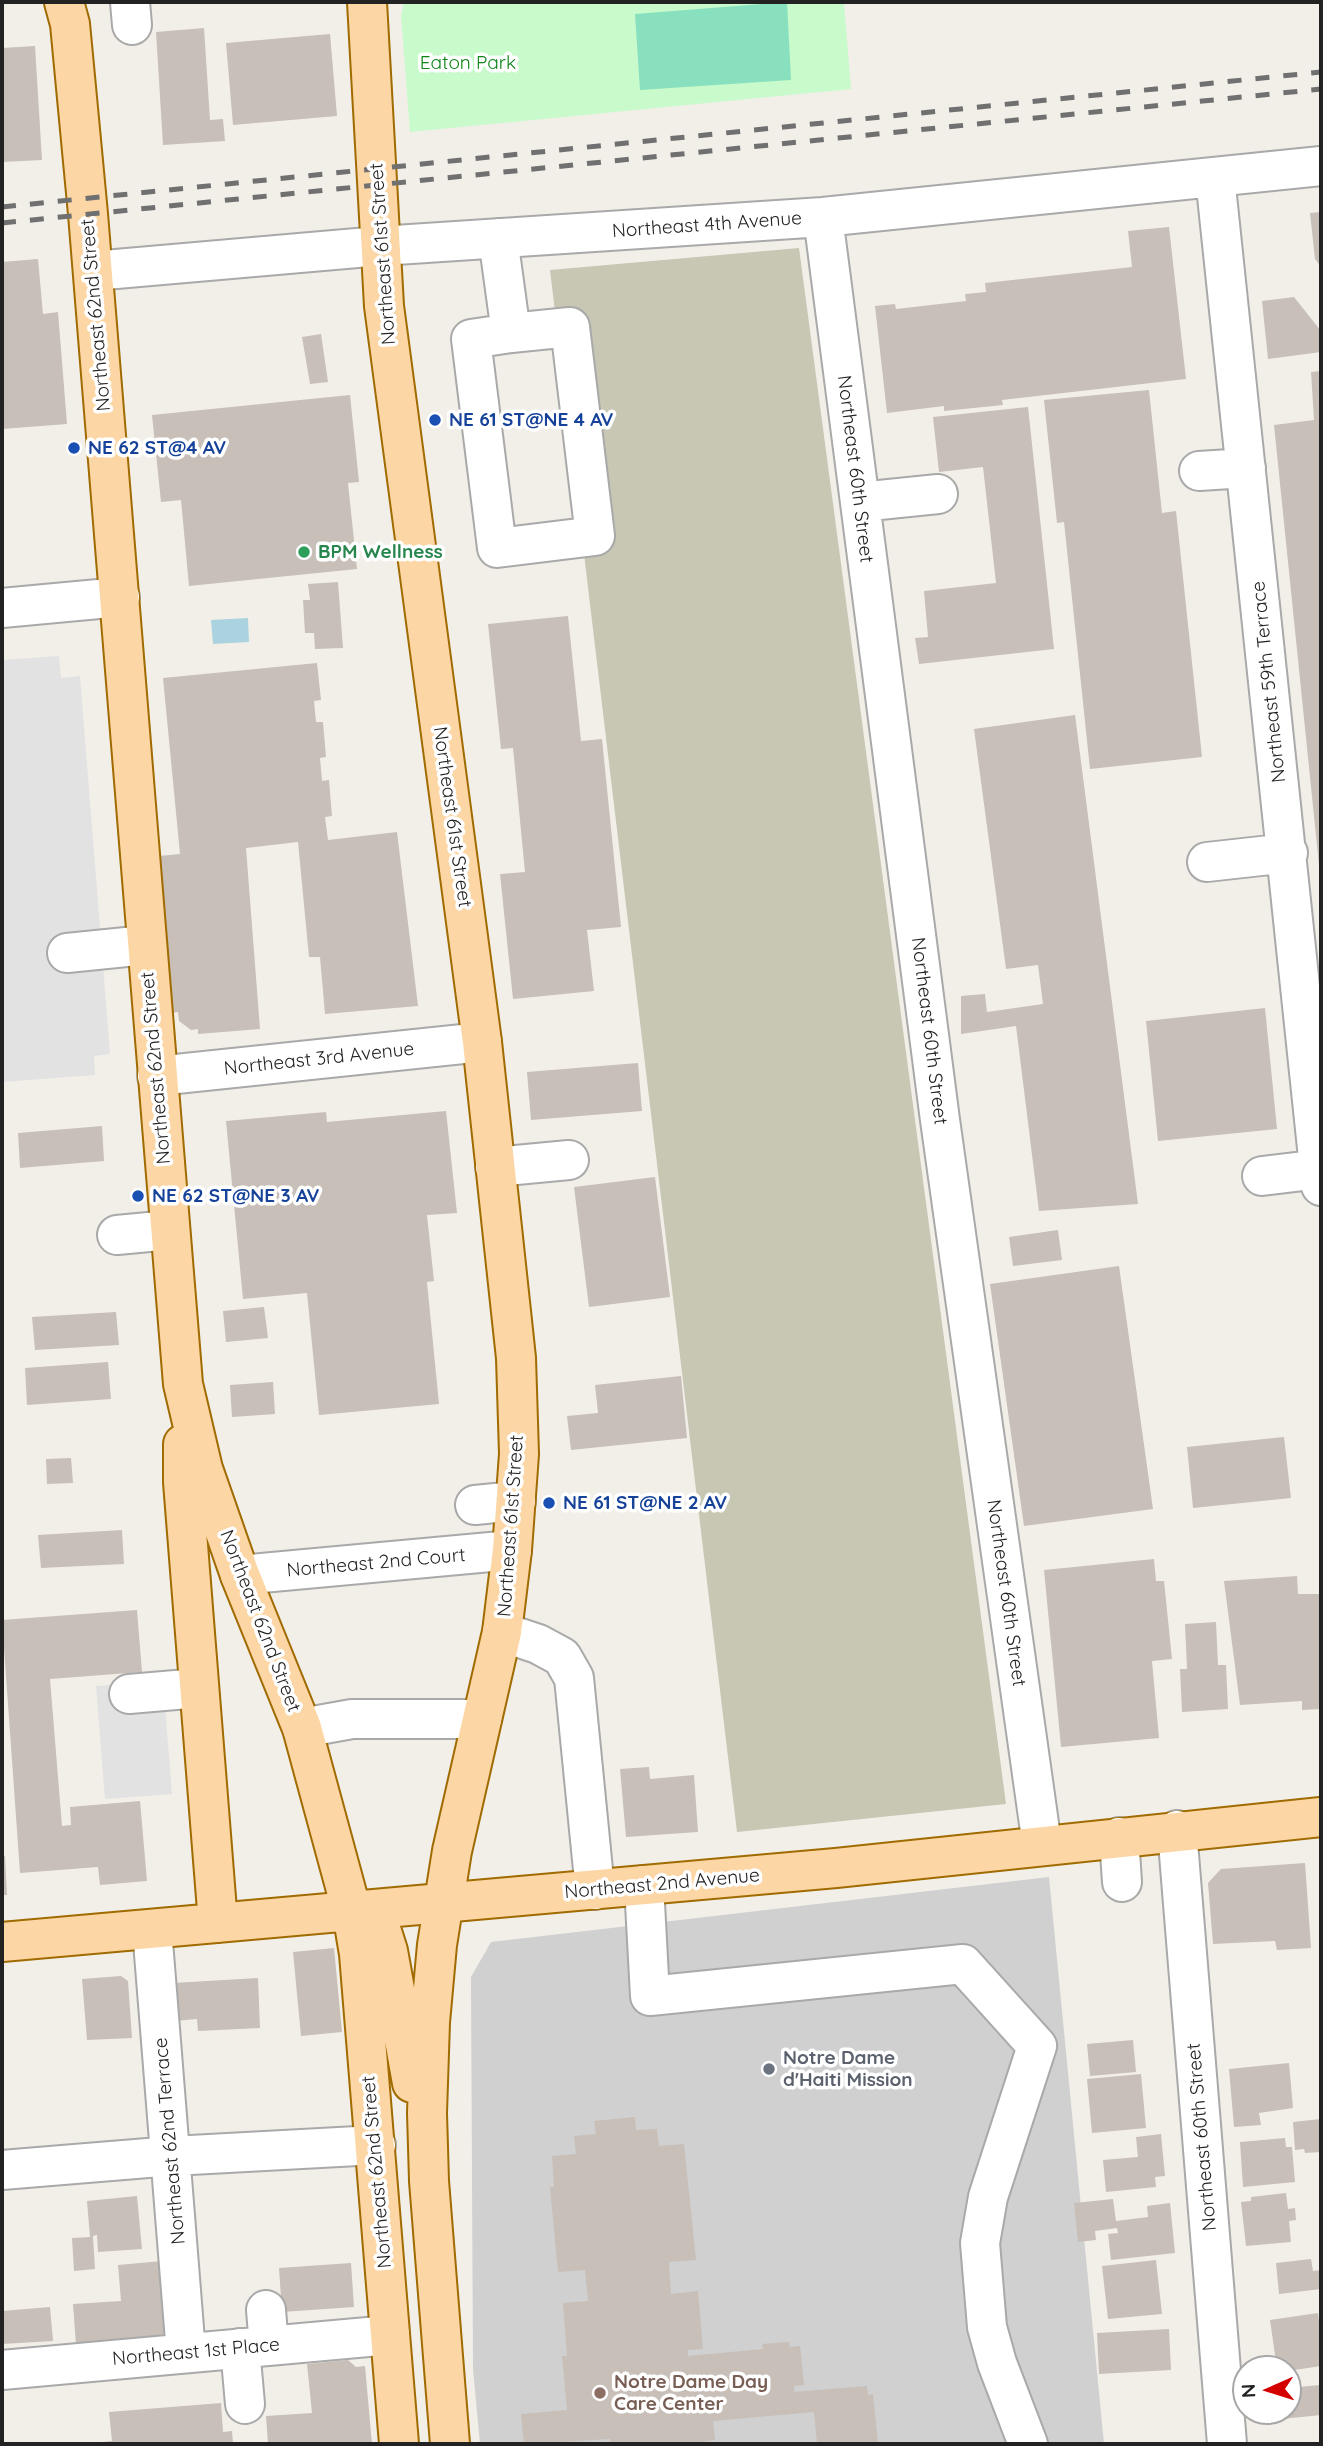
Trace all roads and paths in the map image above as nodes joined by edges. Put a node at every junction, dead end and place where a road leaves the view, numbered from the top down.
1 (64, 2) edge
2 (367, 2) edge
3 (1321, 166) edge
4 (1215, 177) junction
5 (823, 217) junction
6 (498, 239) junction
7 (380, 246) junction
8 (93, 271) junction
9 (511, 333) junction
10 (1246, 468) junction
11 (1199, 471) dead end
12 (938, 494) dead end
13 (860, 502) junction
14 (120, 597) junction
15 (2, 608) edge
16 (1288, 853) junction
17 (1208, 862) dead end
18 (146, 945) junction
19 (67, 953) dead end
20 (1310, 953) edge
21 (482, 1042) junction
22 (156, 1076) junction
23 (569, 1160) dead end
24 (495, 1167) junction
25 (1262, 1176) dead end
26 (1321, 1179) edge
27 (170, 1230) junction
28 (117, 1235) dead end
29 (183, 1384) junction
30 (516, 1501) junction
31 (475, 1505) dead end
32 (512, 1550) junction
33 (240, 1575) junction
34 (502, 1632) junction
35 (200, 1688) junction
36 (129, 1694) dead end
37 (482, 1719) junction
38 (302, 1728) junction
39 (1321, 1817) edge
40 (1177, 1830) junction
41 (1119, 1837) junction
42 (1042, 1845) junction
43 (1122, 1882) dead end
44 (644, 1885) junction
45 (595, 1890) junction
46 (442, 1905) junction
47 (352, 1912) junction
48 (218, 1923) junction
49 (152, 1929) junction
50 (2, 1942) edge
51 (376, 2145) junction
52 (172, 2156) junction
53 (2, 2170) edge
54 (429, 2181) junction
55 (258, 2335) junction
56 (390, 2335) junction
57 (186, 2353) junction
58 (2, 2370) edge
59 (245, 2404) dead end
60 (399, 2444) edge
61 (450, 2444) edge
62 (1028, 2444) edge
63 (1227, 2444) edge

1 - 8 main road, Northeast 62nd Street
2 - 7 main road, Northeast 61st Street
3 - 4 street, Northeast 4th Avenue
4 - 5 street, Northeast 4th Avenue
4 - 10 street, Northeast 59th Terrace
5 - 6 street, Northeast 4th Avenue
5 - 13 street, Northeast 60th Street
6 - 7 street, Northeast 4th Avenue
6 - 9 street
7 - 8 street, Northeast 4th Avenue
7 - 21 main road, Northeast 61st Street
8 - 14 main road, Northeast 62nd Street
9 - 9 street
10 - 11 street
10 - 16 street, Northeast 59th Terrace
12 - 13 street
13 - 42 street, Northeast 60th Street
14 - 15 street
14 - 18 main road, Northeast 62nd Street
16 - 17 street
16 - 20 street, Northeast 59th Terrace
18 - 19 street
18 - 22 main road, Northeast 62nd Street
20 - 26 street, Northeast 59th Terrace
21 - 22 street, Northeast 3rd Avenue
21 - 24 main road, Northeast 61st Street
22 - 27 main road, Northeast 62nd Street
23 - 24 street
24 - 30 main road, Northeast 61st Street
25 - 26 street
27 - 28 street
27 - 29 main road, Northeast 62nd Street
29 - 33 main road, Northeast 62nd Street
29 - 35 main road
30 - 31 street
30 - 32 main road, Northeast 61st Street
32 - 33 street, Northeast 2nd Court
32 - 34 main road, Northeast 61st Street
33 - 38 main road, Northeast 62nd Street
34 - 37 main road, Northeast 61st Street
34 - 45 street, Northeast 61st Street
35 - 36 street
35 - 48 main road
37 - 38 street
37 - 46 main road, Northeast 61st Street
38 - 47 main road, Northeast 62nd Street
39 - 40 main road, Northeast 2nd Avenue
40 - 41 main road, Northeast 2nd Avenue
40 - 63 street, Northeast 60th Street
41 - 42 main road, Northeast 2nd Avenue
41 - 43 street
42 - 44 main road, Northeast 2nd Avenue
44 - 45 main road, Northeast 2nd Avenue
44 - 62 street
45 - 46 main road, Northeast 2nd Avenue
46 - 47 main road, Northeast 2nd Avenue
46 - 54 main road
47 - 48 main road, Northeast 2nd Avenue
47 - 51 main road, Northeast 62nd Street
47 - 54 main road
48 - 49 main road, Northeast 2nd Avenue
49 - 50 main road, Northeast 2nd Avenue
49 - 52 street, Northeast 62nd Terrace
51 - 52 street
51 - 56 main road, Northeast 62nd Street
52 - 53 street
52 - 57 street, Northeast 62nd Terrace
54 - 61 main road
55 - 56 street, Northeast 1st Place
55 - 57 street, Northeast 1st Place
55 - 59 street
56 - 60 main road, Northeast 62nd Street
57 - 58 street, Northeast 1st Place

